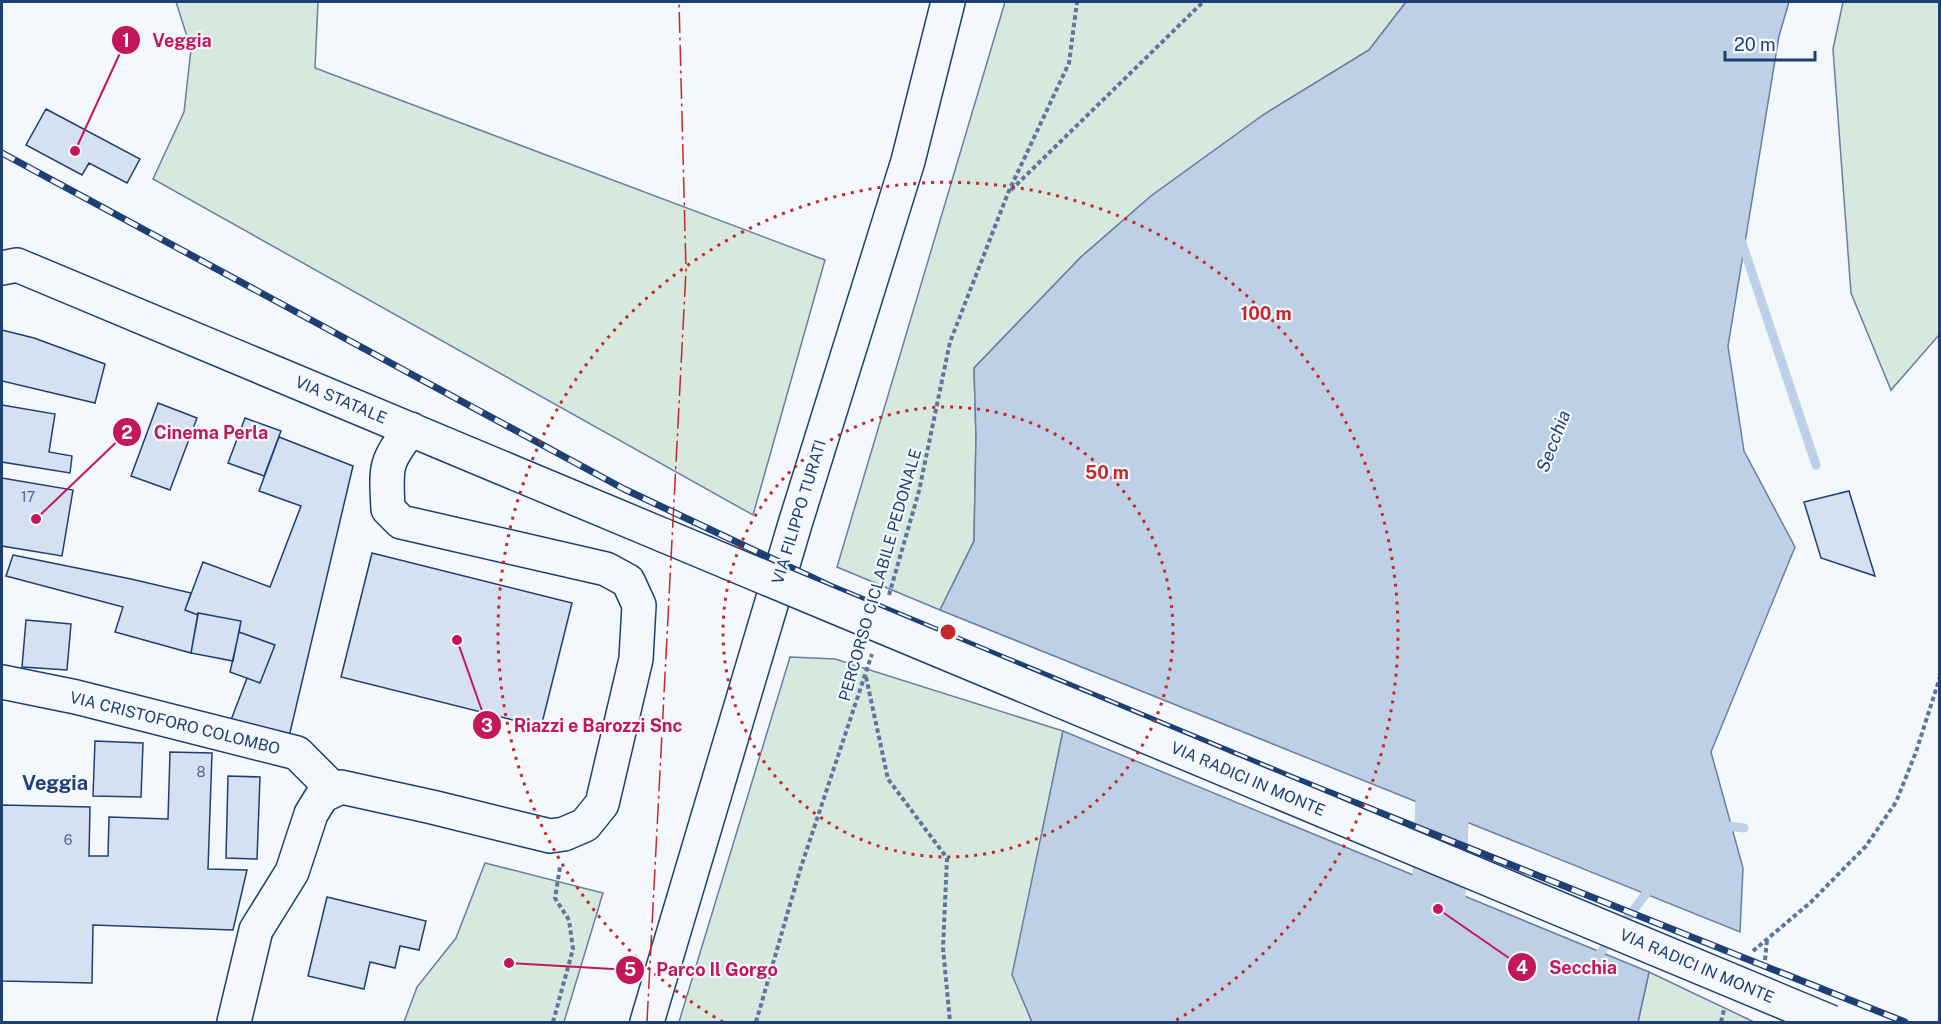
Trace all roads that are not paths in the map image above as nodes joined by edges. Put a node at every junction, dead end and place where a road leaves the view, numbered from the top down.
1 (948, 2) edge
2 (7, 260) edge
3 (411, 429) junction
4 (665, 536) joint
5 (2, 682) edge
6 (334, 790) junction
7 (234, 1023) edge
8 (647, 1023) edge
9 (1831, 1023) edge

1 - 8 street, VIA FILIPPO TURATI
2 - 3 street, VIA STATALE
3 - 4 street, VIA STATALE
3 - 6 street
4 - 9 street, VIA RADICI IN MONTE, bridge
5 - 6 street, VIA CRISTOFORO COLOMBO
6 - 7 street

